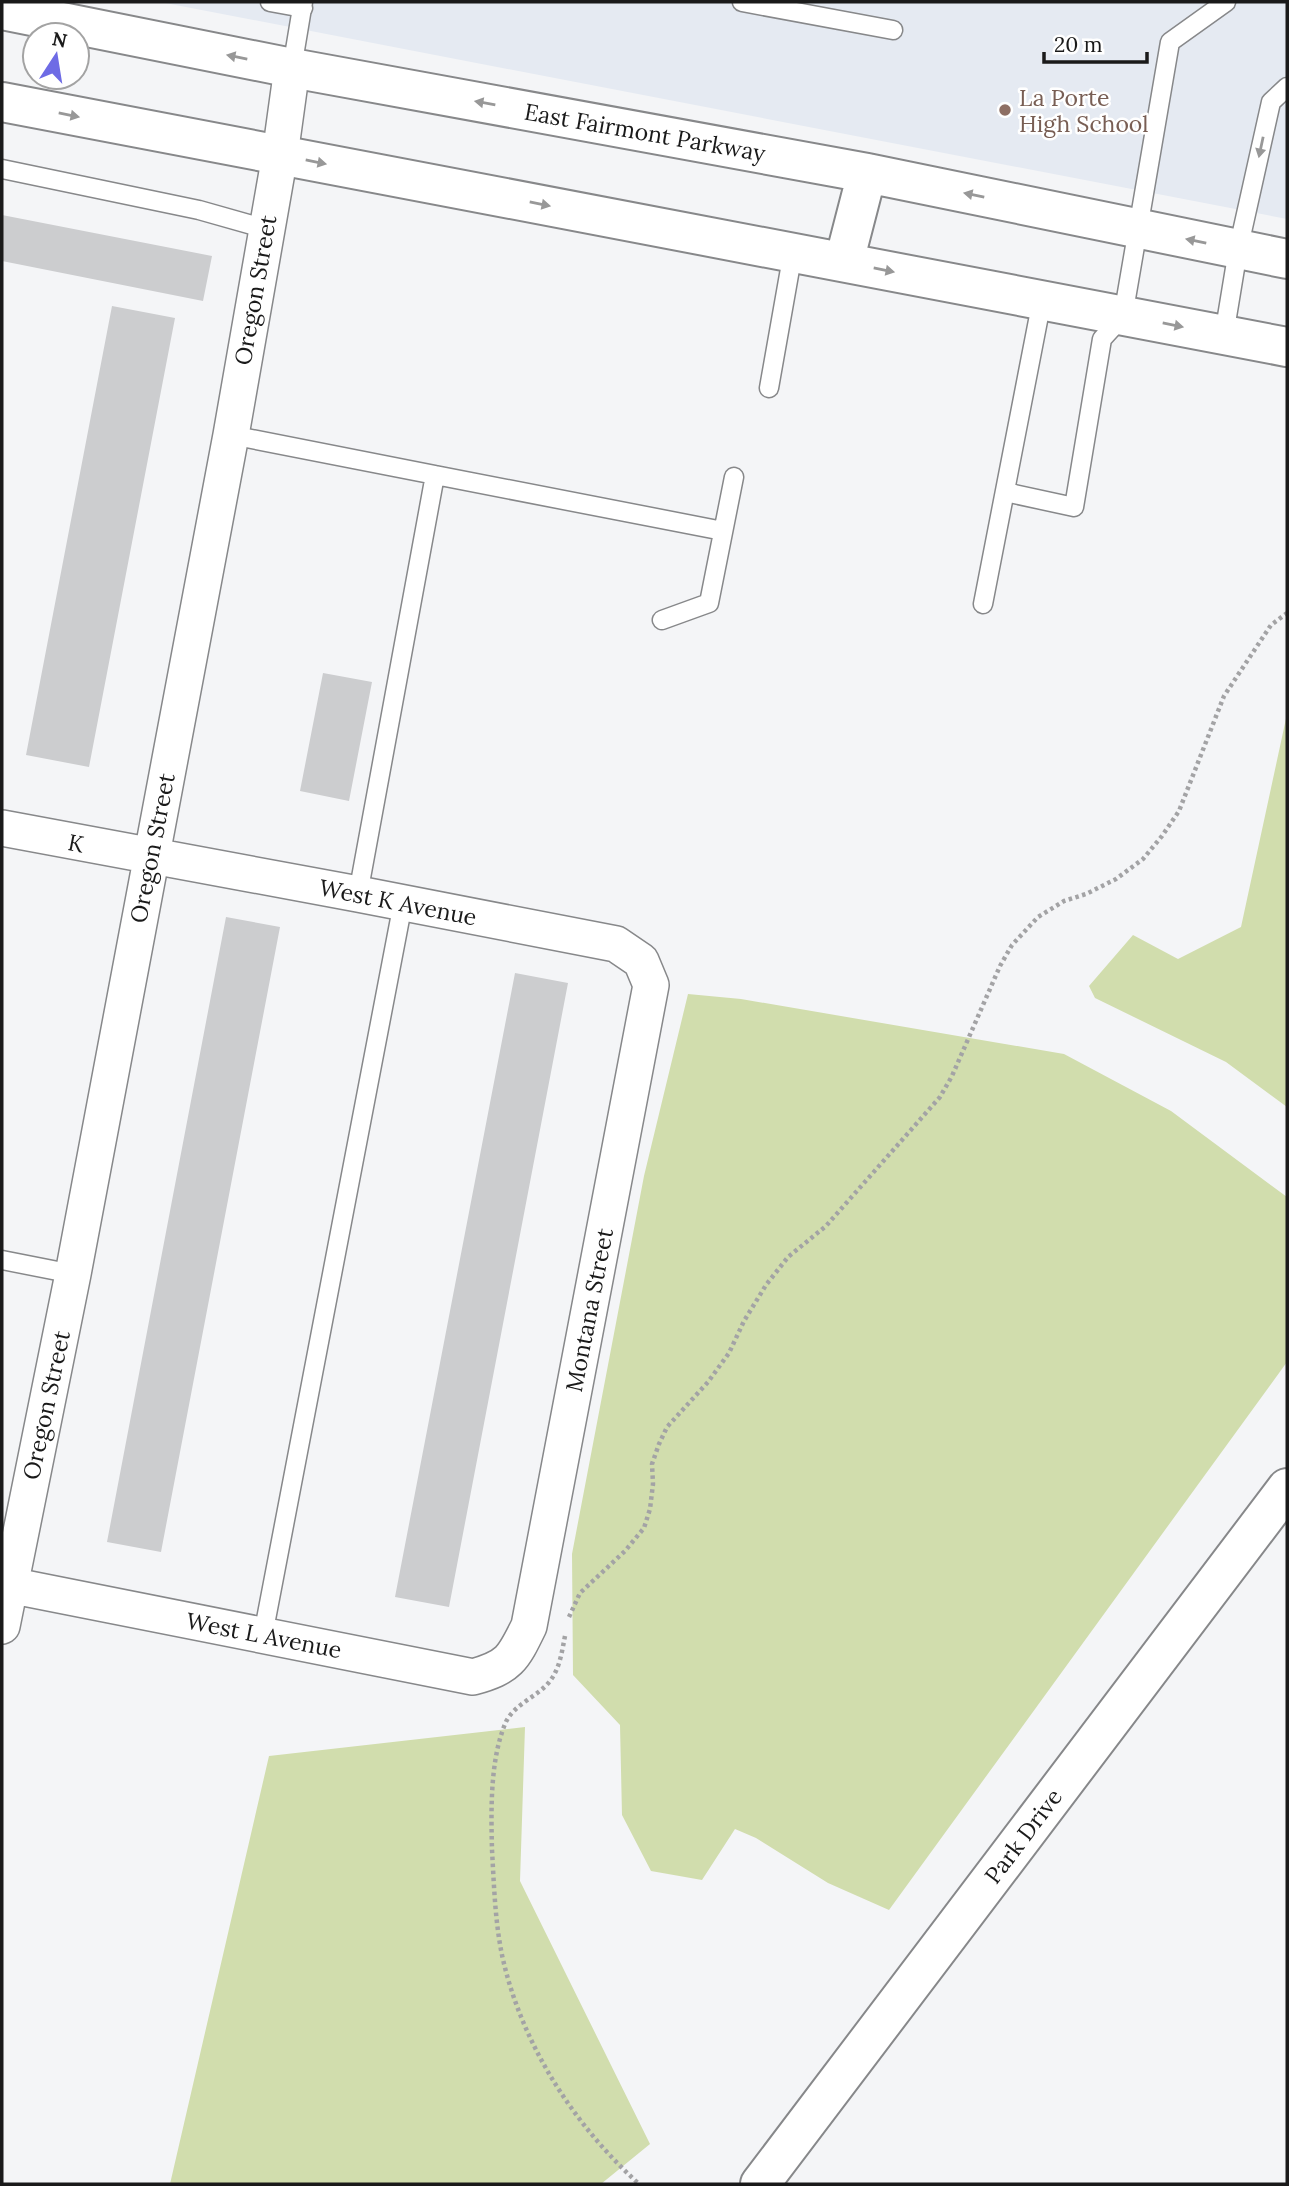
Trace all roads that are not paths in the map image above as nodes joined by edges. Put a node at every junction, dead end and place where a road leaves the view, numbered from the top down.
1 (270, 2) edge
2 (743, 2) edge
3 (1226, 2) edge
4 (303, 5) edge
5 (2, 10) edge
6 (893, 30) dead end
7 (292, 68) junction
8 (1287, 87) edge
9 (2, 102) edge
10 (280, 155) junction
11 (2, 169) edge
12 (867, 173) junction
13 (266, 229) junction
14 (1138, 229) junction
15 (1238, 250) junction
16 (793, 253) junction
17 (1287, 259) edge
18 (844, 262) junction
19 (1042, 300) junction
20 (1123, 316) junction
21 (1224, 335) junction
22 (1287, 347) edge
23 (769, 388) dead end
24 (231, 435) junction
25 (435, 475) junction
26 (734, 477) dead end
27 (1005, 492) junction
28 (723, 531) junction
29 (983, 604) dead end
30 (662, 620) dead end
31 (2, 828) edge
32 (150, 856) junction
33 (358, 894) junction
34 (402, 902) junction
35 (641, 961) joint
36 (2, 1260) edge
37 (73, 1274) junction
38 (1287, 1488) edge
39 (9, 1585) junction
40 (2, 1626) edge
41 (263, 1635) junction
42 (514, 1657) joint
43 (760, 2184) edge

1 - 4 lane
2 - 6 lane
3 - 14 lane
4 - 7 lane
7 -> 5 street, East Fairmont Parkway
7 - 10 street, Oregon Street
12 -> 7 street, East Fairmont Parkway
8 -> 15 lane
9 -> 10 street
10 - 13 street, Oregon Street
10 -> 16 street
11 - 13 lane
14 -> 12 street, East Fairmont Parkway
12 - 18 street
13 - 24 street, Oregon Street
15 -> 14 street, East Fairmont Parkway
14 - 20 lane
15 - 17 street, East Fairmont Parkway
15 - 21 lane
16 - 18 street
16 - 23 lane
18 -> 19 street
19 - 20 street
19 - 27 lane
20 -> 21 street
20 - 27 lane
21 - 22 street
24 - 25 lane
24 - 32 street, Oregon Street
25 - 28 lane
25 - 33 lane
26 - 28 lane
27 - 29 lane
28 - 30 lane
31 - 32 street, K
32 - 33 street, West K Avenue
32 - 37 street, Oregon Street
33 - 34 street, West K Avenue
34 - 35 street, West K Avenue
34 - 41 lane
35 - 42 street, Montana Street
36 - 37 lane
37 - 39 street, Oregon Street
38 - 43 street, Park Drive
39 - 40 street, Oregon Street
39 - 41 street, West L Avenue
41 - 42 street, West L Avenue

